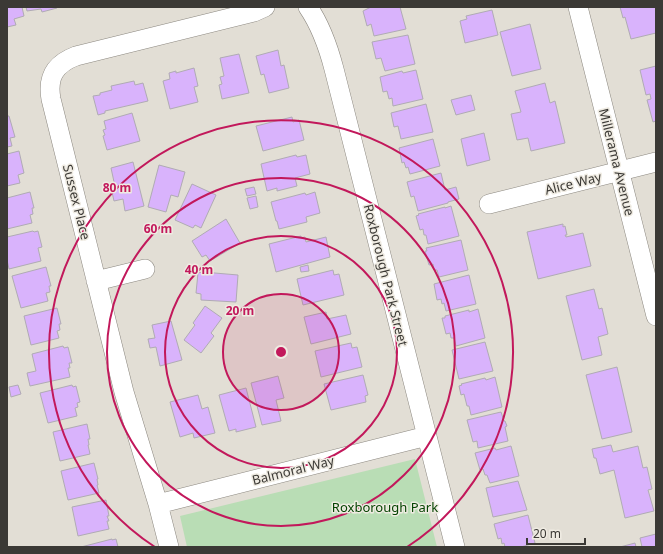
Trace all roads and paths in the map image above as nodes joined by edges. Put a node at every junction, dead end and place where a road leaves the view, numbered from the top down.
1 (265, 7) edge
2 (308, 7) edge
3 (578, 7) edge
4 (656, 162) edge
5 (619, 171) junction
6 (489, 204) dead end
7 (145, 269) dead end
8 (96, 281) junction
9 (656, 316) edge
10 (427, 436) junction
11 (158, 504) junction
12 (169, 547) edge
13 (455, 547) edge

1 - 8 street, Sussex Place
2 - 10 street, Roxborough Park Street
3 - 5 street, Millerama Avenue
4 - 5 street, Alice Way
5 - 6 street, Alice Way
5 - 9 street, Millerama Avenue
7 - 8 street
8 - 11 street, Sussex Place
10 - 11 street, Balmoral Way
10 - 13 street, Roxborough Park Street
11 - 12 street, Sussex Place

